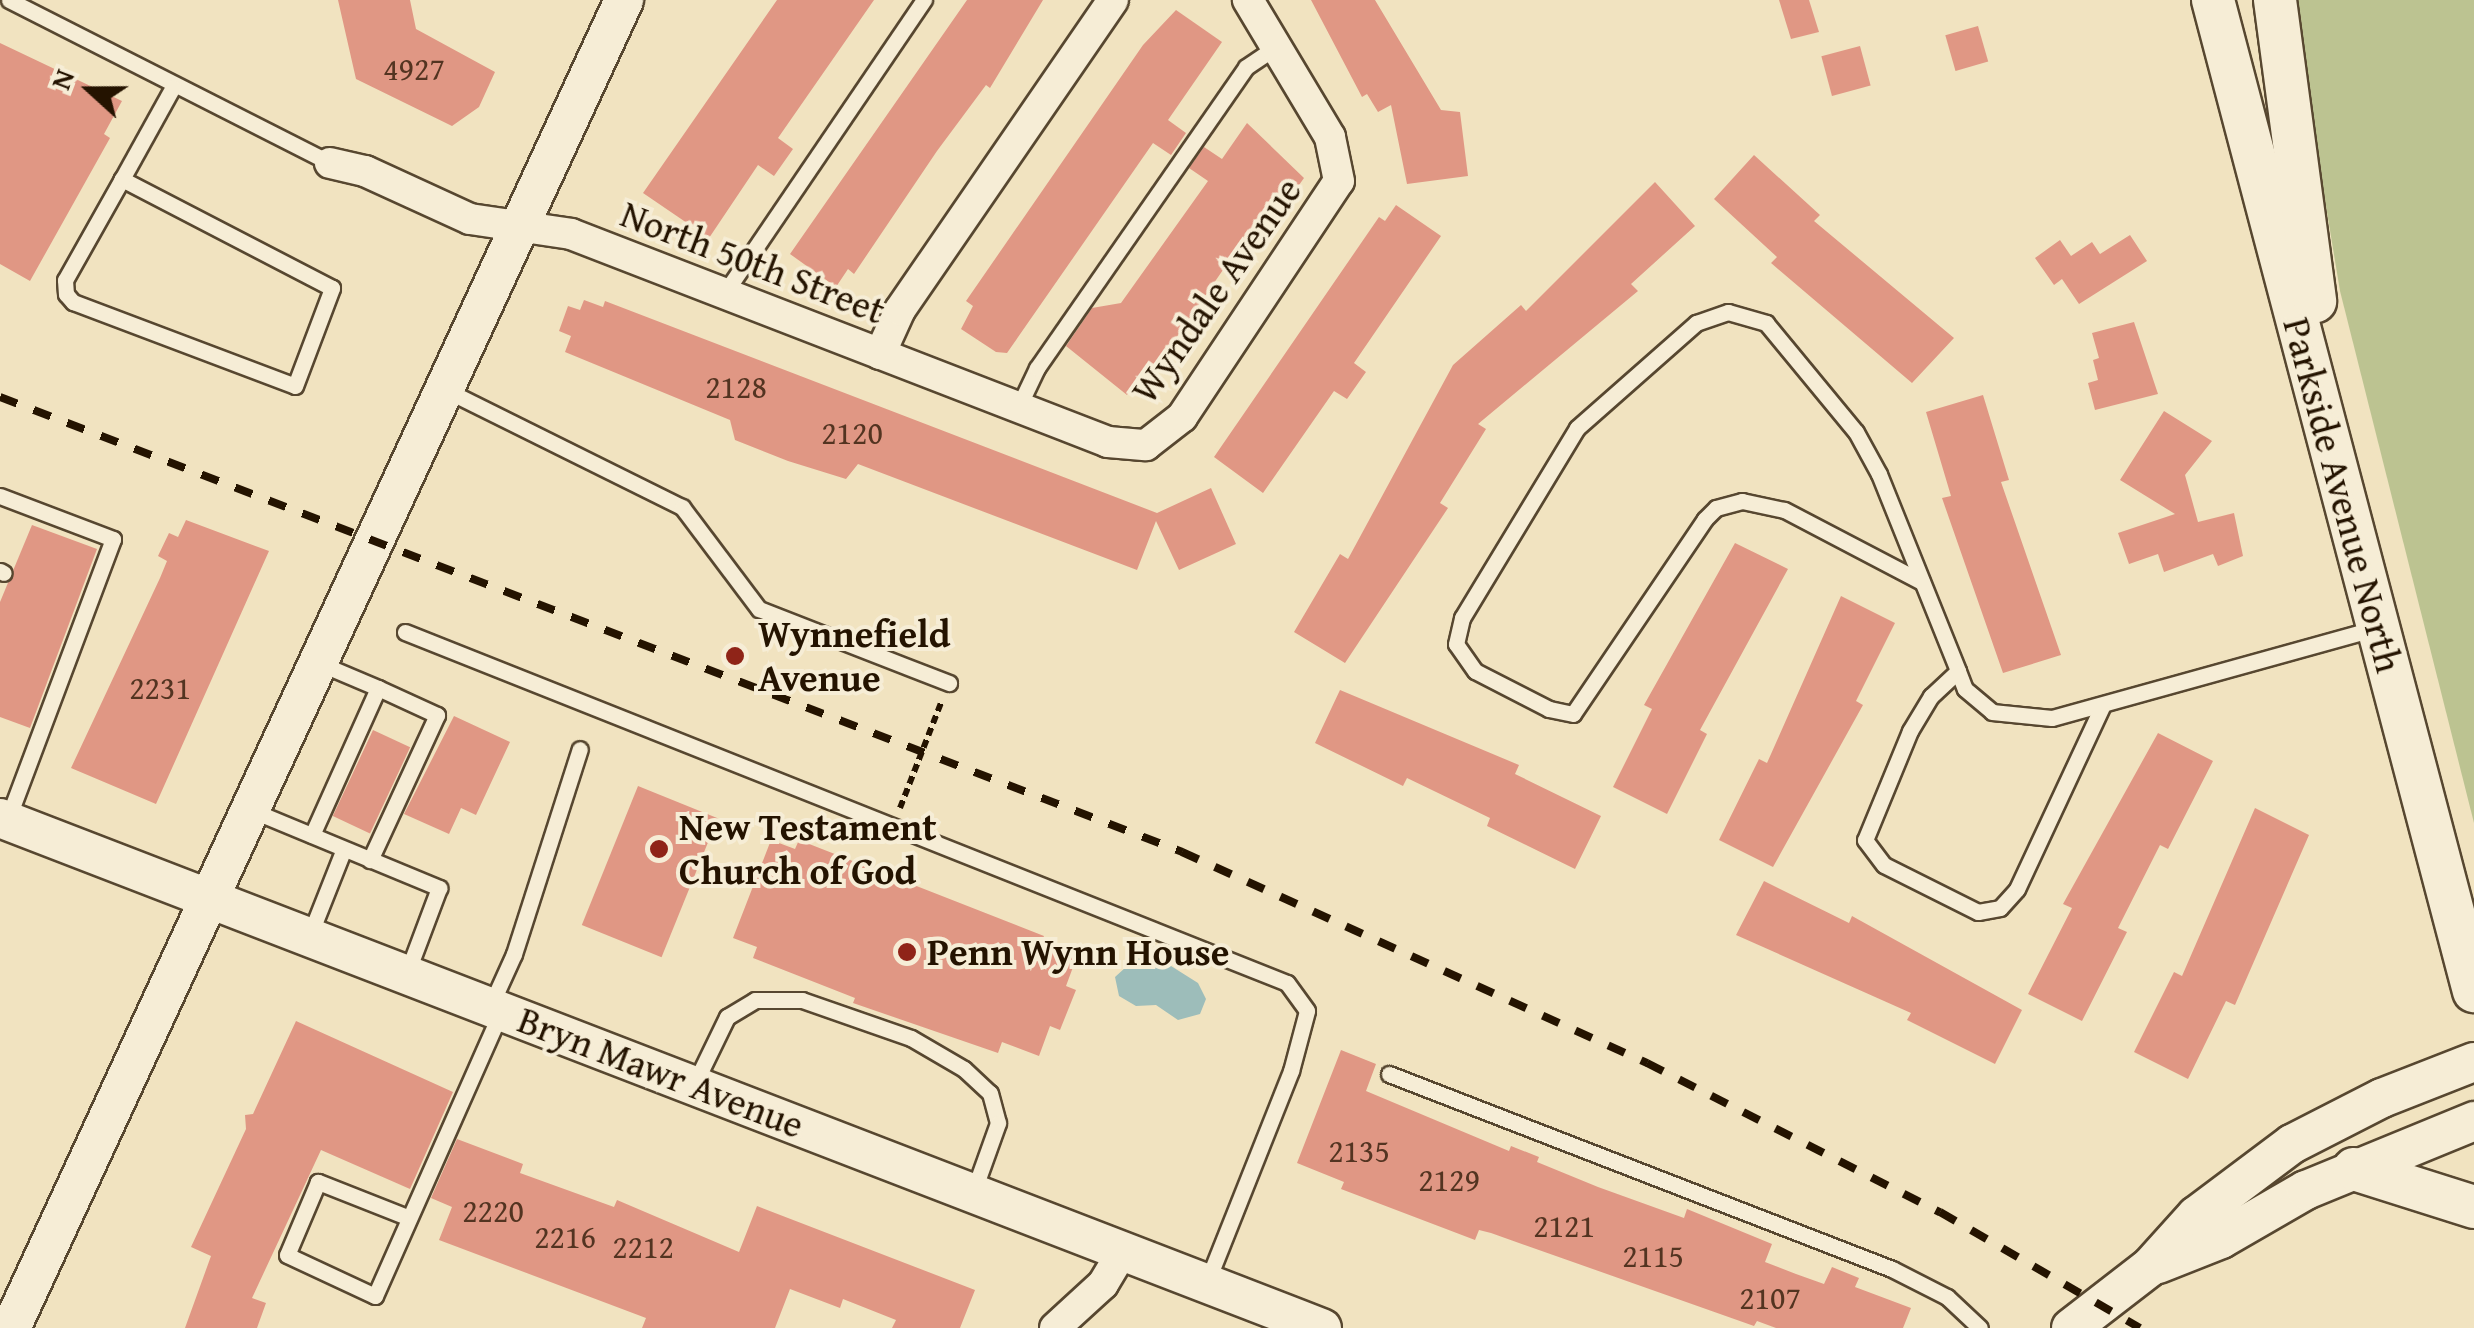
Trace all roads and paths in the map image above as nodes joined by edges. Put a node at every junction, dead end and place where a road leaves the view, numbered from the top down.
1 (9, 0) edge
2 (624, 0) edge
3 (924, 0) edge
4 (1113, 0) edge
5 (1248, 0) edge
6 (2212, 0) edge
7 (2275, 0) edge
8 (1276, 47) junction
9 (173, 87) junction
10 (330, 163) joint
11 (122, 180) junction
12 (518, 226) junction
13 (724, 294) junction
14 (880, 354) junction
15 (444, 389) junction
16 (1018, 408) junction
17 (2330, 440) junction
18 (1146, 445) joint
19 (0, 496) edge
20 (1922, 582) junction
21 (2378, 628) junction
22 (405, 632) dead end
23 (318, 663) junction
24 (1958, 671) junction
25 (949, 683) joint
26 (378, 688) junction
27 (2102, 707) junction
28 (580, 749) dead end
29 (251, 810) junction
30 (3, 820) edge
31 (891, 830) junction
32 (312, 835) junction
33 (344, 851) junction
34 (370, 860) junction
35 (208, 899) junction
36 (309, 938) junction
37 (406, 974) junction
38 (2474, 990) edge
39 (496, 1009) junction
40 (2474, 1062) edge
41 (1389, 1074) dead end
42 (694, 1084) junction
43 (2474, 1121) edge
44 (2354, 1169) junction
45 (974, 1193) junction
46 (2474, 1207) edge
47 (407, 1217) junction
48 (1123, 1251) junction
49 (2150, 1268) junction
50 (1206, 1282) junction
51 (1266, 1318) edge
52 (10, 1328) edge
53 (1055, 1328) edge
54 (1322, 1328) edge
55 (1980, 1328) edge
56 (2070, 1328) edge

1 - 9 lane
2 - 12 street
3 - 13 lane
4 - 14 street
5 - 8 street
6 - 17 main road, Parkside Avenue North
7 - 17 main road
8 - 16 lane
8 - 18 street, Wyndale Avenue
9 - 10 lane
9 - 11 lane
10 - 12 street, North 50th Street
11 - 11 lane
12 - 13 street, North 50th Street
12 - 15 street
13 - 14 street, North 50th Street
14 - 16 street, North 50th Street
15 - 23 street
15 - 25 lane
16 - 18 street, North 50th Street
17 - 21 main road, Parkside Avenue North
19 - 30 lane
20 - 20 lane
20 - 24 lane
21 - 27 lane
21 - 38 main road, Parkside Avenue North
22 - 31 lane
23 - 26 lane
23 - 29 street
24 - 27 lane
24 - 27 lane
25 - 31 path
26 - 32 lane
26 - 34 lane
28 - 39 lane
29 - 32 lane
29 - 35 street
30 - 35 street, Bryn Mawr Avenue
31 - 50 lane
32 - 33 lane
33 - 34 lane
33 - 36 lane
34 - 37 lane
35 - 36 street, Bryn Mawr Avenue
35 - 52 street
36 - 37 street, Bryn Mawr Avenue
37 - 39 street, Bryn Mawr Avenue
39 - 42 street, Bryn Mawr Avenue
39 - 47 lane
40 - 49 street
41 - 55 lane
42 - 45 street, Bryn Mawr Avenue
42 - 45 lane
43 - 44 street
44 - 46 main road
44 - 49 street
45 - 48 street, Bryn Mawr Avenue
47 - 47 lane
48 - 50 street, Bryn Mawr Avenue
48 - 53 street
49 - 56 street
50 - 51 street, Bryn Mawr Avenue
51 - 54 street, Bryn Mawr Avenue

